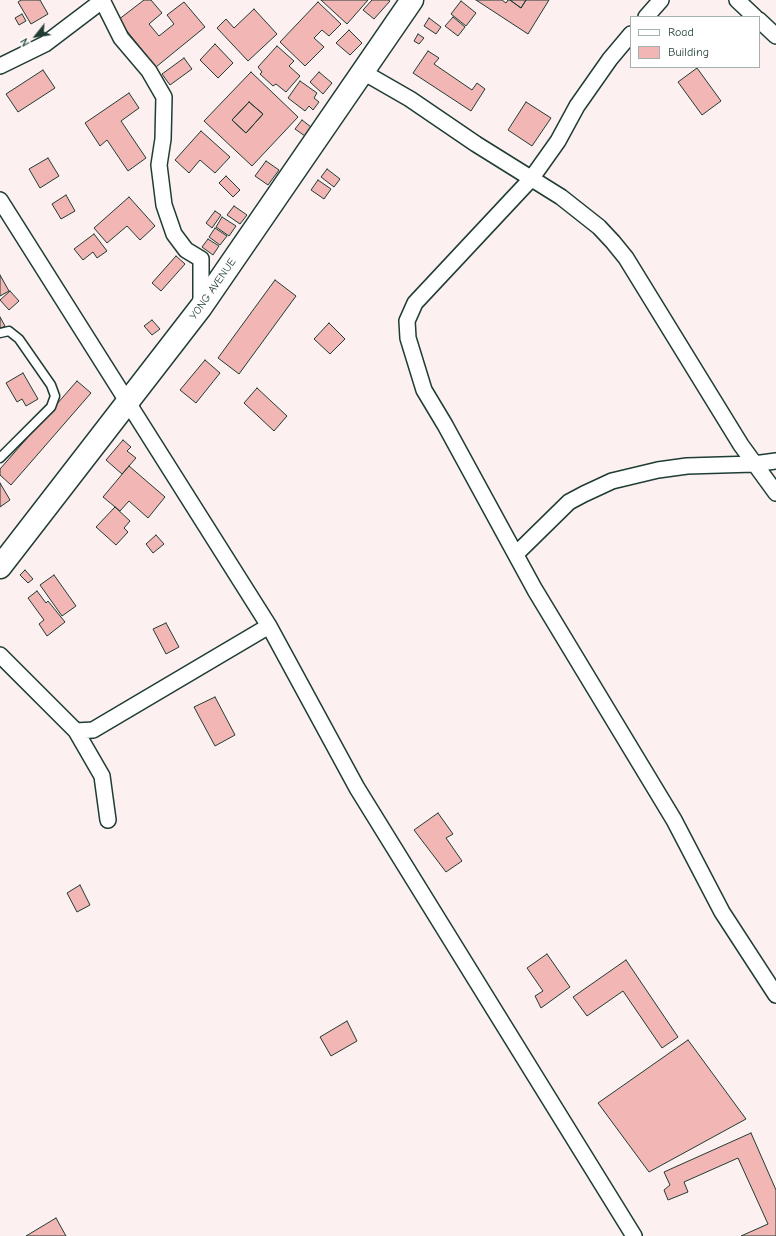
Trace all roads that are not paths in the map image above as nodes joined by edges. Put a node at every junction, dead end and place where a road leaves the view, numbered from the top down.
1 (103, 0) edge
2 (412, 0) edge
3 (661, 0) edge
4 (737, 0) edge
5 (647, 16) edge
6 (754, 16) edge
7 (760, 21) edge
8 (630, 35) edge
9 (776, 36) edge
10 (0, 66) edge
11 (363, 72) junction
12 (531, 179) junction
13 (0, 200) edge
14 (201, 307) junction
15 (0, 334) edge
16 (127, 402) junction
17 (0, 458) edge
18 (776, 461) edge
19 (754, 464) junction
20 (776, 493) edge
21 (516, 554) junction
22 (0, 567) edge
23 (269, 626) junction
24 (0, 655) edge
25 (76, 731) junction
26 (108, 820) dead end
27 (776, 995) edge
28 (634, 1236) edge

1 - 10 street
1 - 14 street
2 - 11 street, YONG AVENUE
3 - 5 street
4 - 6 street
7 - 9 street
8 - 12 street
11 - 12 street
11 - 14 street, YONG AVENUE
12 - 19 street
12 - 21 street
13 - 16 street
14 - 16 street, YONG AVENUE
15 - 17 lane
16 - 22 street, YONG AVENUE
16 - 23 street
18 - 19 street
19 - 20 street
19 - 21 street
21 - 27 street
23 - 25 street
23 - 28 street
24 - 25 street
25 - 26 street

